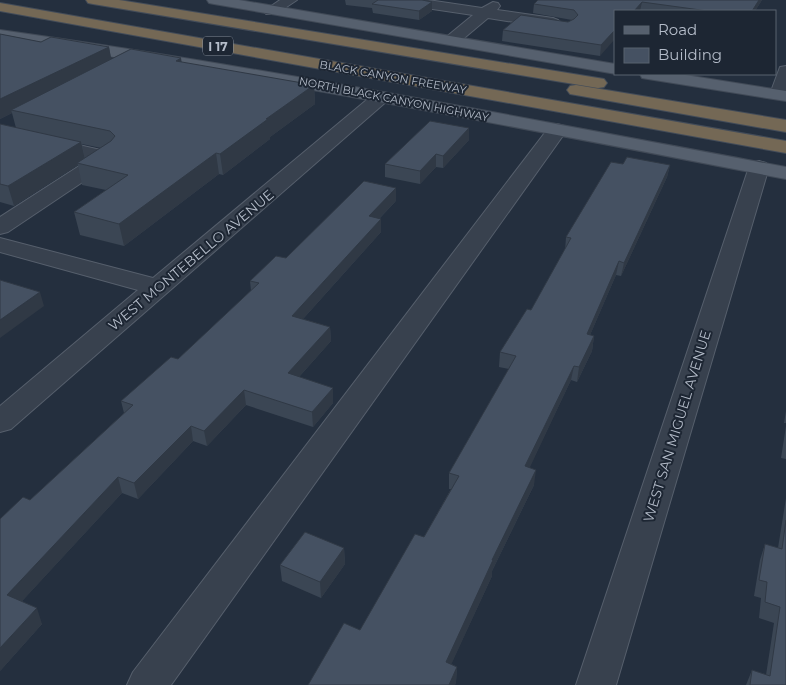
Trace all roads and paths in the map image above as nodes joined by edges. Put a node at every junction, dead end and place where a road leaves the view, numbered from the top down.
1 (8, 0) edge
2 (48, 0) edge
3 (93, 0) edge
4 (175, 0) edge
5 (214, 0) edge
6 (290, 0) edge
7 (399, 0) edge
8 (500, 0) edge
9 (0, 7) edge
10 (271, 11) junction
11 (485, 13) junction
12 (0, 26) edge
13 (567, 26) edge
14 (0, 35) edge
15 (451, 41) junction
16 (142, 55) junction
17 (464, 61) junction
18 (614, 68) edge
19 (115, 69) edge
20 (786, 71) edge
21 (654, 75) edge
22 (435, 84) junction
23 (782, 95) edge
24 (381, 97) junction
25 (786, 114) edge
26 (18, 119) edge
27 (786, 126) edge
28 (0, 128) edge
29 (557, 130) junction
30 (0, 133) edge
31 (786, 136) edge
32 (786, 147) edge
33 (772, 170) edge
34 (0, 227) edge
35 (0, 245) edge
36 (159, 288) junction
37 (0, 422) edge
38 (147, 685) edge
39 (596, 685) edge

1 - 31 highway
2 - 27 highway
3 - 17 highway, BLACK CANYON FREEWAY / I 17
4 - 17 highway
5 - 10 main road
6 - 10 street
7 - 11 street
8 - 11 street
9 - 22 highway, BLACK CANYON FREEWAY / I 17
10 - 15 main road
11 - 13 street
11 - 15 street
12 - 22 highway
14 - 16 main road, NORTH BLACK CANYON HIGHWAY
15 - 18 main road
16 - 19 street
16 - 24 main road, NORTH BLACK CANYON HIGHWAY
17 - 25 highway, BLACK CANYON FREEWAY / I 17
20 - 23 street
21 - 23 main road
22 - 32 highway, BLACK CANYON FREEWAY / I 17
24 - 29 main road, NORTH BLACK CANYON HIGHWAY
24 - 36 street, WEST MONTEBELLO AVENUE
26 - 28 street
29 - 33 main road, NORTH BLACK CANYON HIGHWAY
29 - 38 street
30 - 34 street
33 - 39 street, WEST SAN MIGUEL AVENUE
35 - 36 street
36 - 37 street, WEST MONTEBELLO AVENUE

